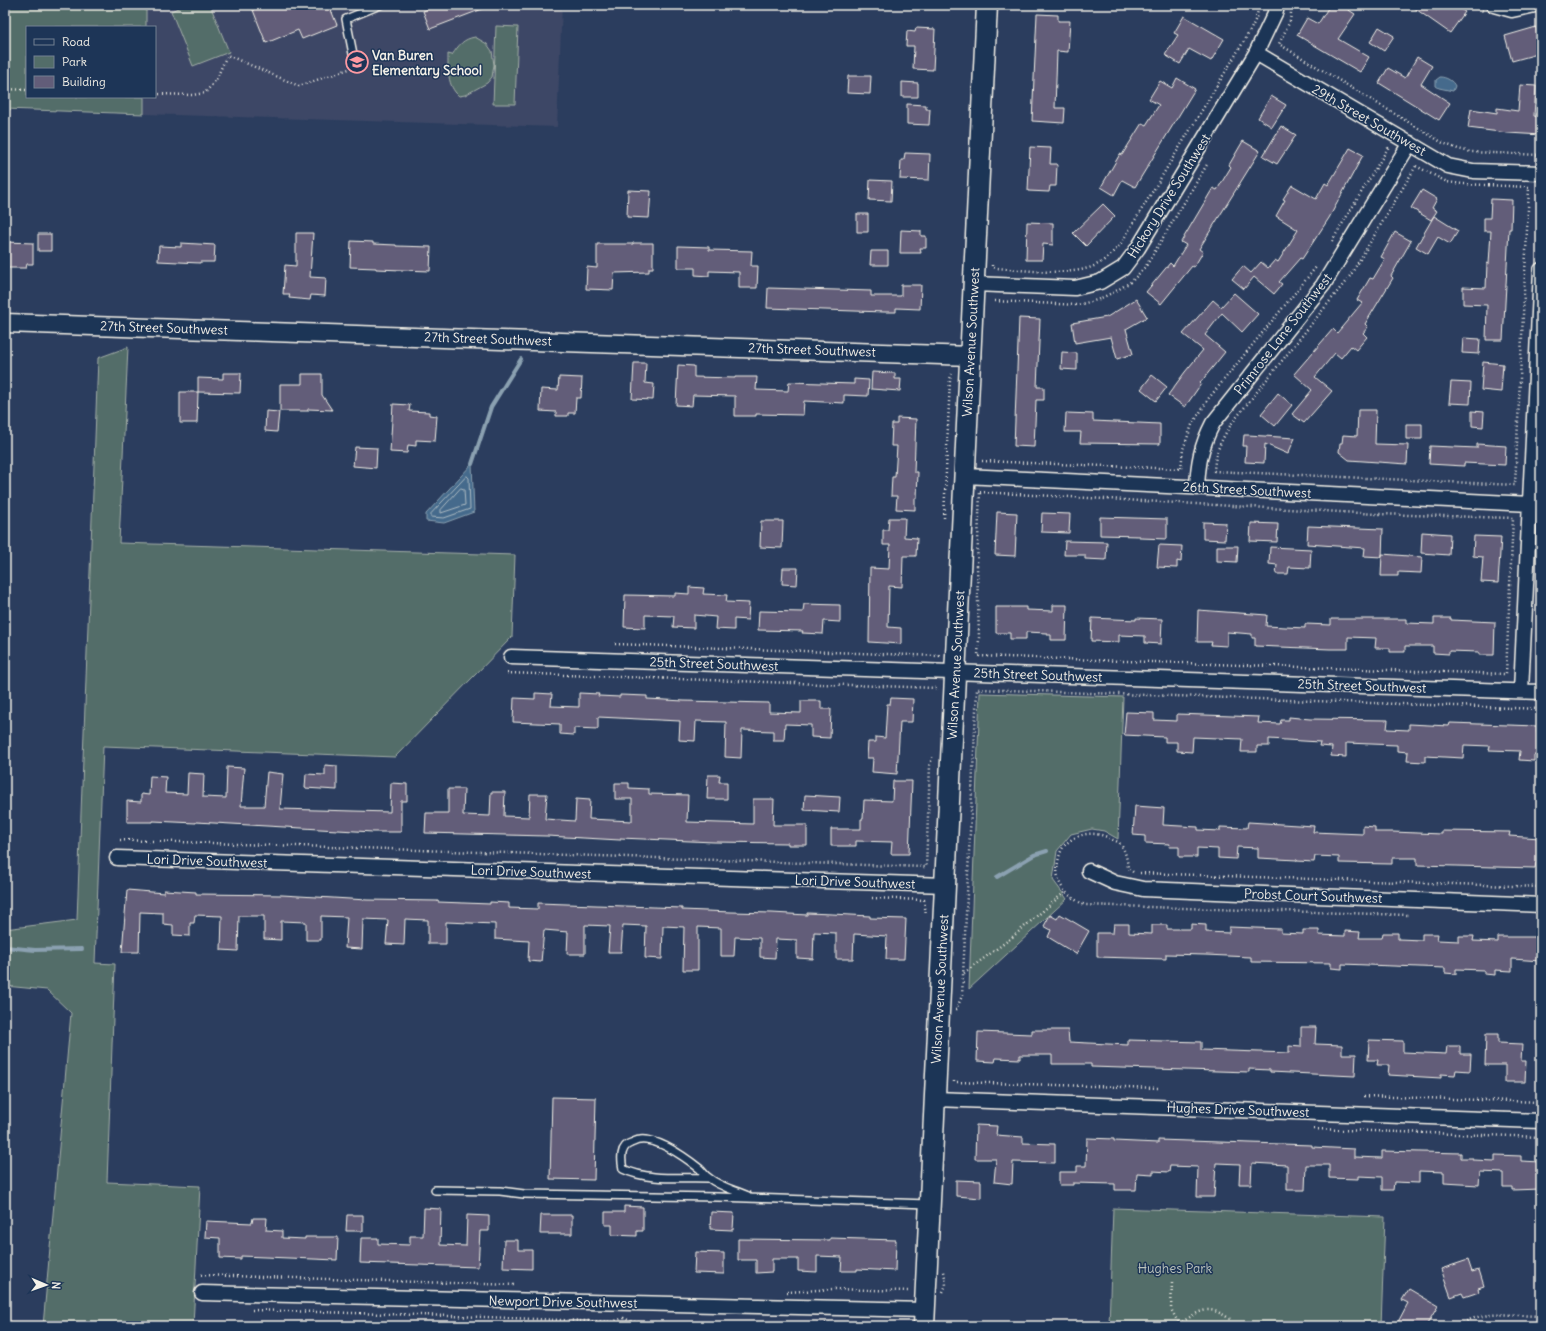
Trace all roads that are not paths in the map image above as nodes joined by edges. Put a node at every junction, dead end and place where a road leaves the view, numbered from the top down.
1 (380, 5) edge
2 (988, 5) edge
3 (1276, 5) edge
4 (1494, 5) edge
5 (1536, 5) edge
6 (1256, 53) junction
7 (353, 54) road end
8 (1410, 144) junction
9 (1541, 173) edge
10 (1541, 270) edge
11 (974, 284) junction
12 (5, 323) edge
13 (963, 355) junction
14 (965, 476) junction
15 (1197, 488) junction
16 (1530, 504) junction
17 (511, 657) dead end
18 (956, 672) junction
19 (1521, 691) junction
20 (1541, 692) edge
21 (117, 858) dead end
22 (1089, 871) dead end
23 (945, 885) junction
24 (1541, 905) edge
25 (935, 1099) junction
26 (1541, 1121) edge
27 (708, 1178) junction
28 (435, 1190) dead end
29 (752, 1198) junction
30 (930, 1204) junction
31 (202, 1293) dead end
32 (925, 1318) edge

1 - 7 lane
2 - 11 main road, Wilson Avenue Southwest
3 - 6 street
4 - 5 street
6 - 8 street, 29th Street Southwest
6 - 11 street, Hickory Drive Southwest
8 - 9 street, 29th Street Southwest
8 - 15 street, Primrose Lane Southwest
10 - 16 street
11 - 13 main road, Wilson Avenue Southwest
12 - 13 street, 27th Street Southwest
13 - 14 main road, Wilson Avenue Southwest
14 - 15 street, 26th Street Southwest
14 - 18 main road, Wilson Avenue Southwest
15 - 16 street, 26th Street Southwest
16 - 19 street
17 - 18 street, 25th Street Southwest
18 - 19 street, 25th Street Southwest
18 - 23 main road, Wilson Avenue Southwest
19 - 20 street, 25th Street Southwest
21 - 23 street, Lori Drive Southwest
22 - 24 street, Probst Court Southwest
23 - 25 main road, Wilson Avenue Southwest
25 - 26 street, Hughes Drive Southwest
25 - 30 main road, Wilson Avenue Southwest
27 - 27 lane
27 - 29 lane
28 - 29 lane
29 - 30 lane
30 - 32 main road, Wilson Avenue Southwest
31 - 32 street, Newport Drive Southwest

